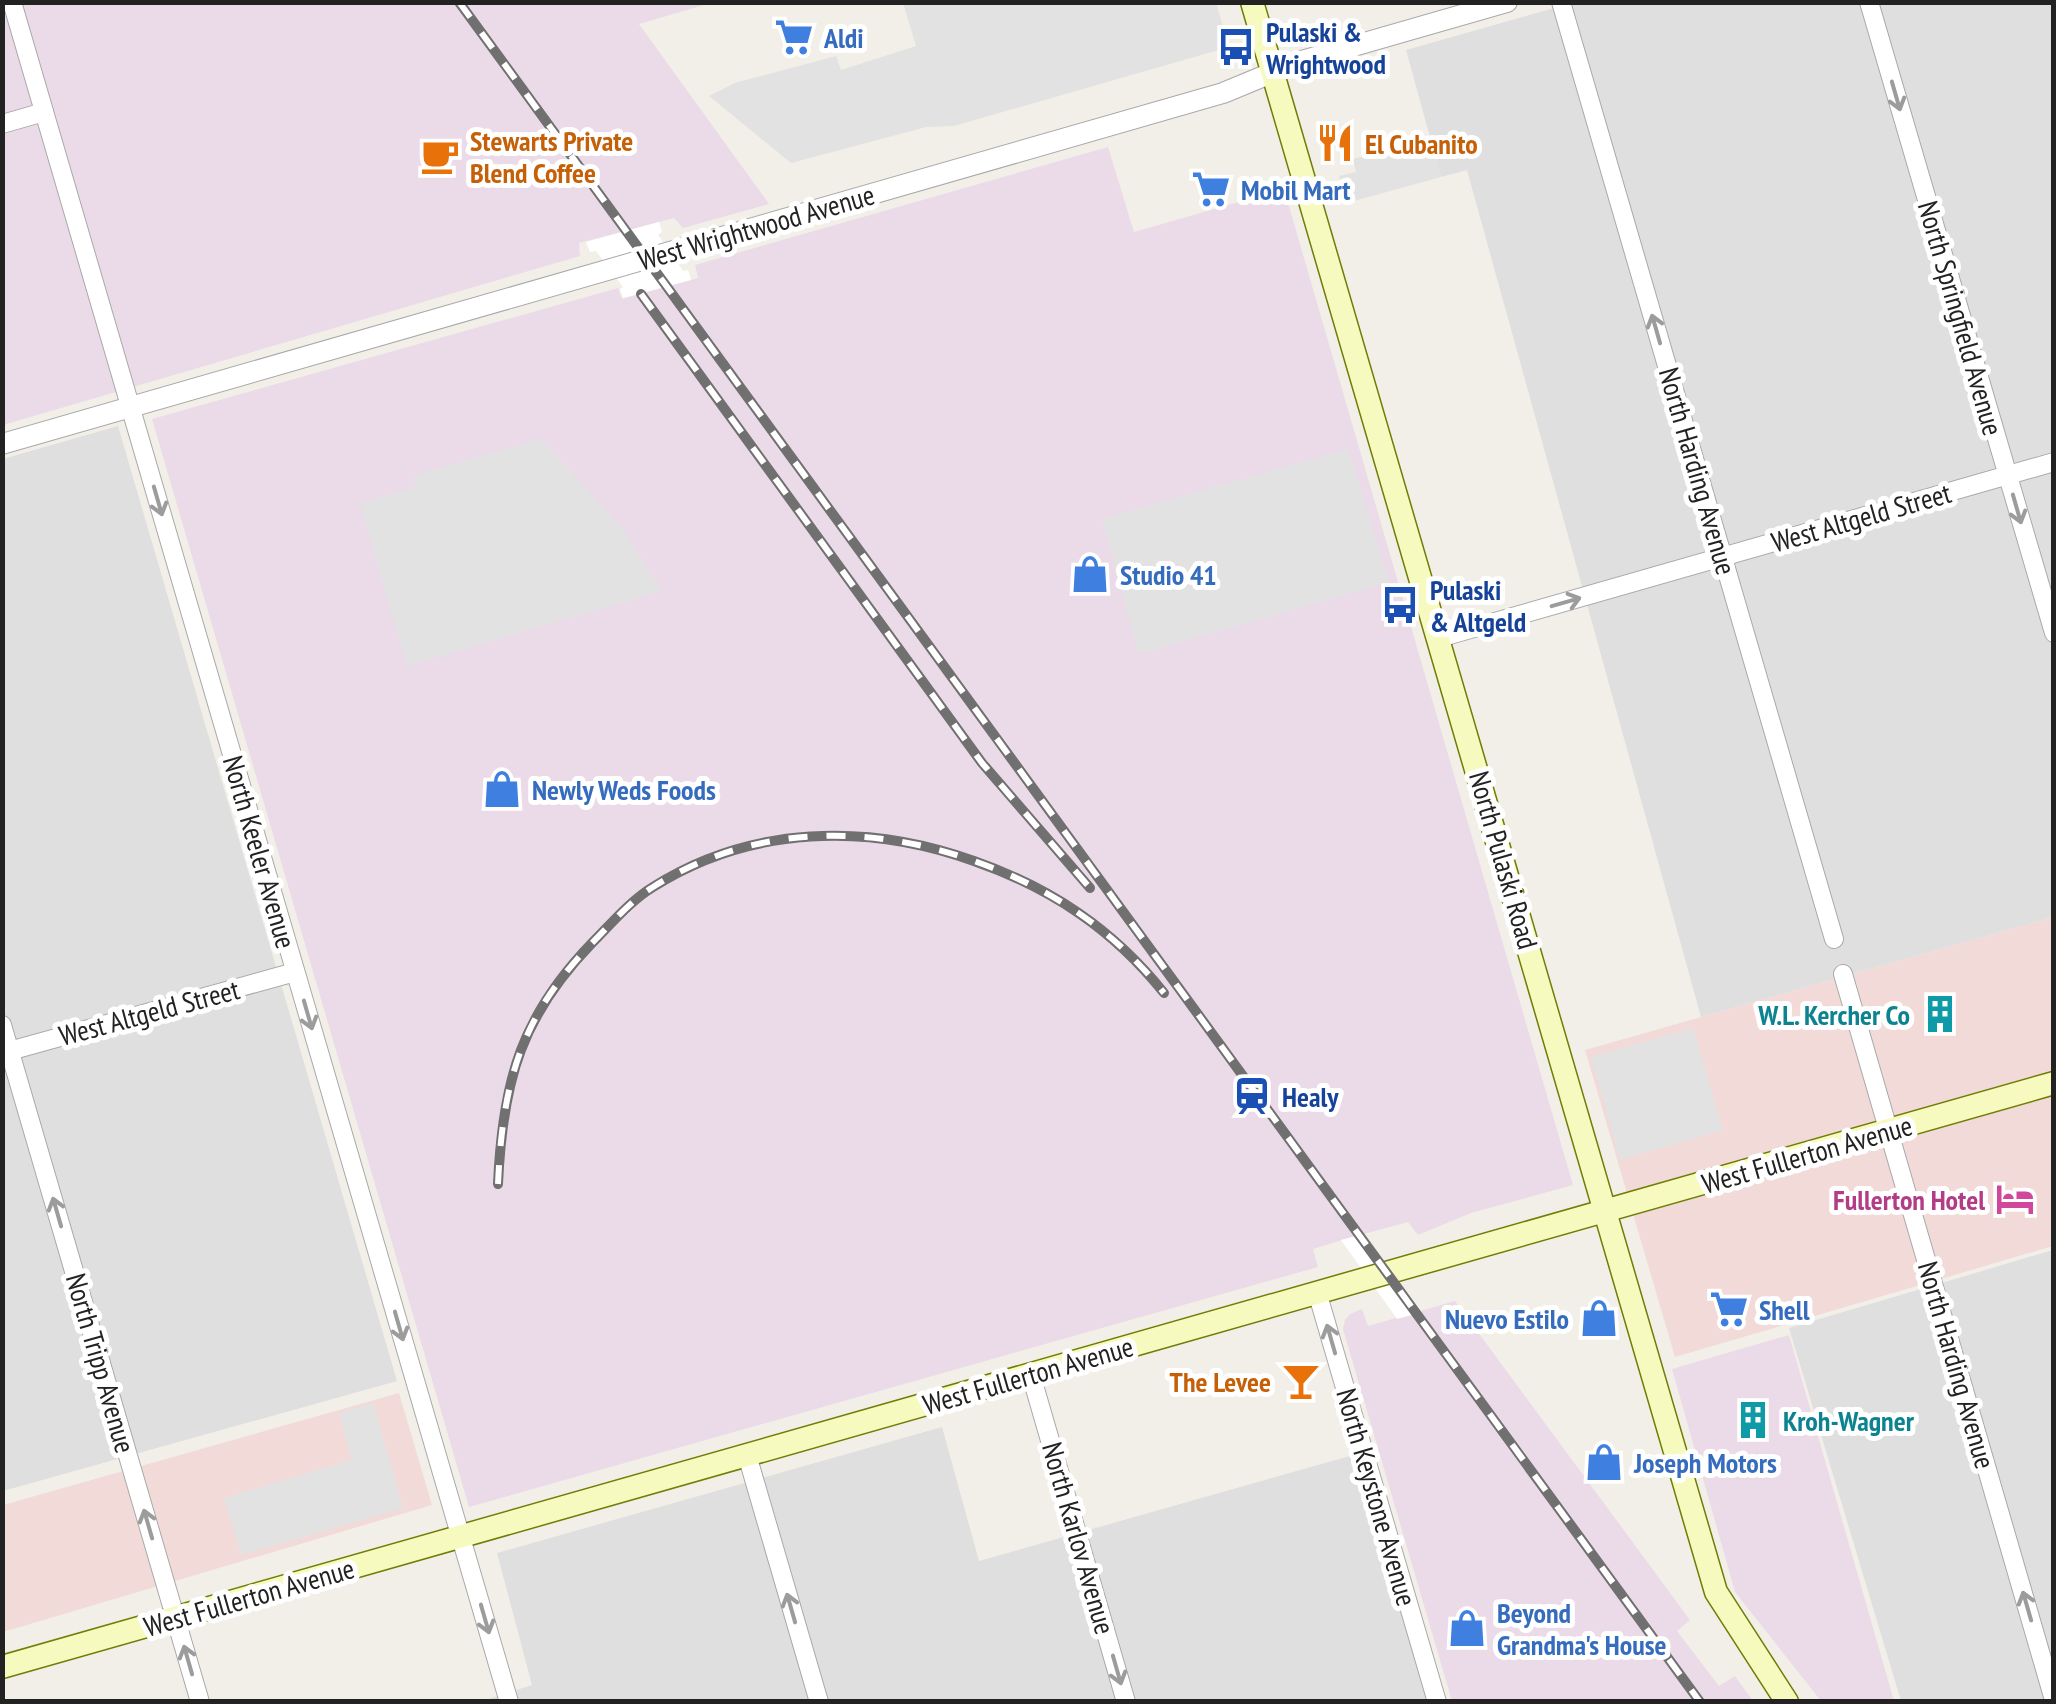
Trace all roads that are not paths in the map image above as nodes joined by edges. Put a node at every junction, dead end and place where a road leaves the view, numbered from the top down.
1 (12, 2) edge
2 (1252, 2) edge
3 (1507, 2) edge
4 (1560, 2) edge
5 (1869, 2) edge
6 (1273, 74) junction
7 (44, 112) junction
8 (2, 124) edge
9 (130, 408) junction
10 (2, 444) edge
11 (2054, 462) edge
12 (2007, 476) junction
13 (1723, 557) junction
14 (2054, 633) edge
15 (1439, 638) junction
16 (1834, 939) dead end
17 (296, 972) junction
18 (1843, 974) dead end
19 (2, 1026) edge
20 (6, 1052) edge
21 (2054, 1083) edge
22 (1890, 1130) junction
23 (1606, 1210) junction
24 (1317, 1292) junction
25 (1031, 1374) junction
26 (747, 1456) junction
27 (461, 1537) junction
28 (176, 1618) junction
29 (2, 1666) edge
30 (2054, 1700) edge
31 (200, 1702) edge
32 (509, 1702) edge
33 (819, 1702) edge
34 (1126, 1702) edge
35 (1437, 1702) edge
36 (1788, 1702) edge

1 - 7 street, North Keeler Avenue
2 - 6 main road, North Pulaski Road
3 - 6 street, West Wrightwood Avenue
13 -> 4 street, North Harding Avenue
5 -> 12 street, North Springfield Avenue
6 - 9 street, West Wrightwood Avenue
6 - 15 main road, North Pulaski Road
7 - 8 street
7 - 9 street, North Keeler Avenue
9 - 10 street, West Wrightwood Avenue
9 -> 17 street, North Keeler Avenue
11 - 12 street, West Altgeld Street
12 - 13 street, West Altgeld Street
12 -> 14 street, North Springfield Avenue
15 -> 13 street, West Altgeld Street
13 - 16 street, North Harding Avenue
15 - 23 main road, North Pulaski Road
17 - 20 street, West Altgeld Street
17 -> 27 street, North Keeler Avenue
18 - 22 street, North Harding Avenue
19 - 20 street, North Tripp Avenue
28 -> 20 street, North Tripp Avenue
21 - 22 main road, West Fullerton Avenue
22 - 23 main road, West Fullerton Avenue
30 -> 22 street, North Harding Avenue
23 - 24 main road, West Fullerton Avenue
23 - 36 main road, North Pulaski Road
24 - 25 main road, West Fullerton Avenue
35 -> 24 street, North Keystone Avenue
25 - 26 main road, West Fullerton Avenue
25 -> 34 street, North Karlov Avenue
26 - 27 main road, West Fullerton Avenue
33 -> 26 street
27 - 28 main road, West Fullerton Avenue
27 -> 32 street, North Keeler Avenue
28 - 29 main road, West Fullerton Avenue
31 -> 28 street, North Tripp Avenue

